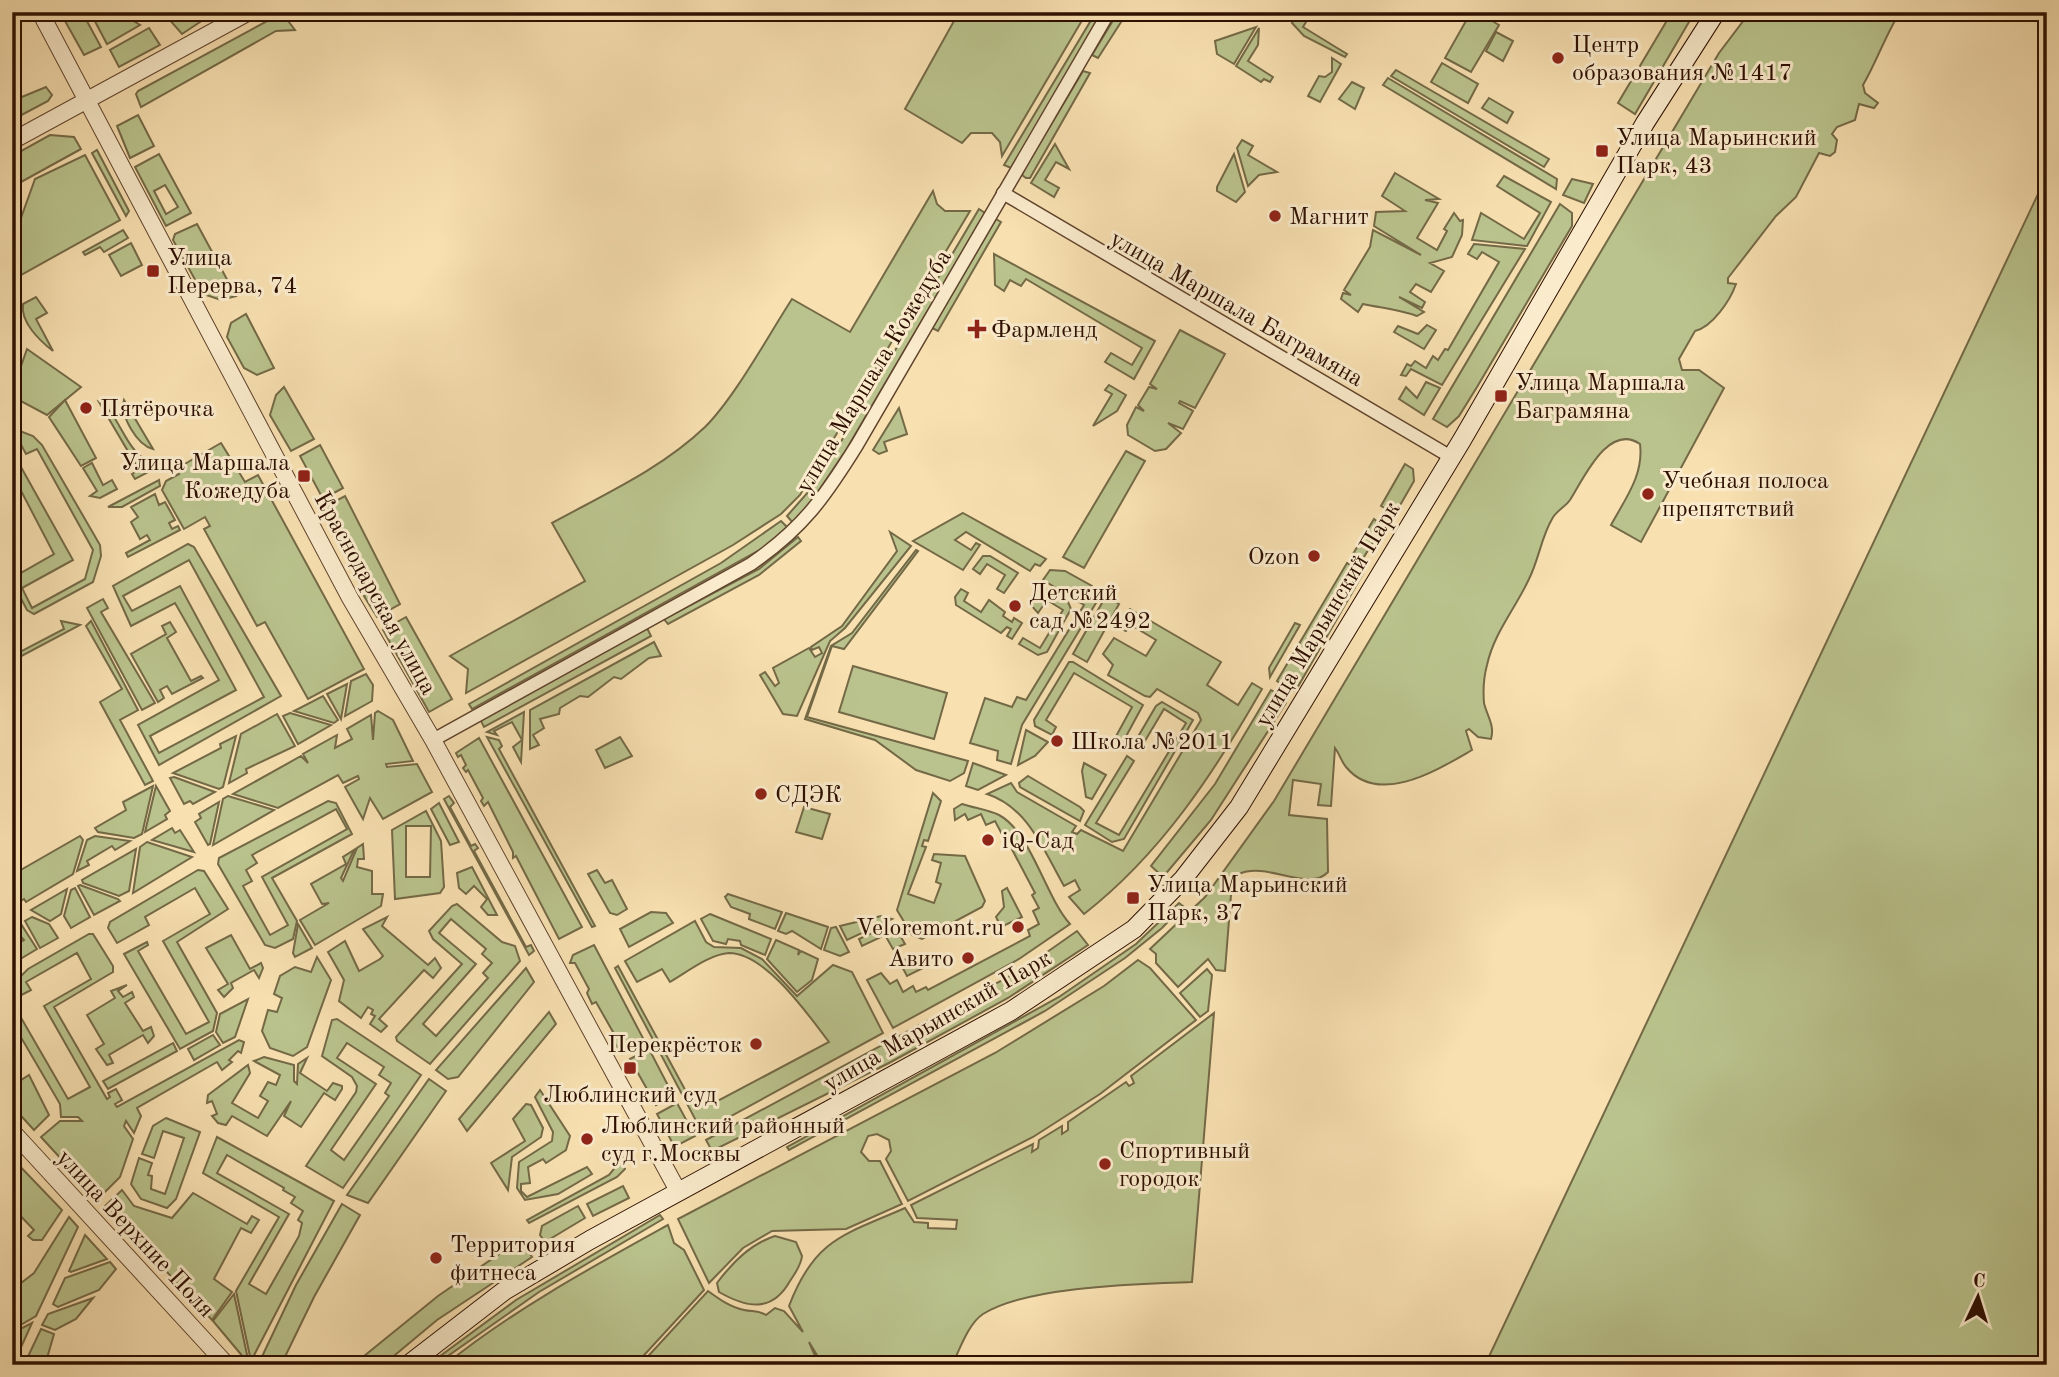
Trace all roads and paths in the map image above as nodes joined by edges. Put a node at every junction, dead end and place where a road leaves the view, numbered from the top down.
1 (40, 12) edge
2 (249, 12) edge
3 (1109, 12) edge
4 (1716, 12) edge
5 (86, 100) junction
6 (12, 141) edge
7 (1003, 193) junction
8 (1451, 457) junction
9 (433, 740) junction
10 (12, 1132) edge
11 (678, 1191) junction
12 (227, 1365) edge
13 (408, 1365) edge

1 - 5 street, Краснодарская улица
2 - 5 street
3 - 7 street, улица Маршала Кожедуба
4 - 8 main road, улица Марьинский Парк
5 - 6 street
5 - 9 street, Краснодарская улица
7 - 8 street, улица Маршала Баграмяна
7 - 9 street, улица Маршала Кожедуба
8 - 11 main road, улица Марьинский Парк
9 - 11 street, Краснодарская улица
10 - 12 street, улица Верхние Поля
11 - 13 main road, улица Марьинский Парк

